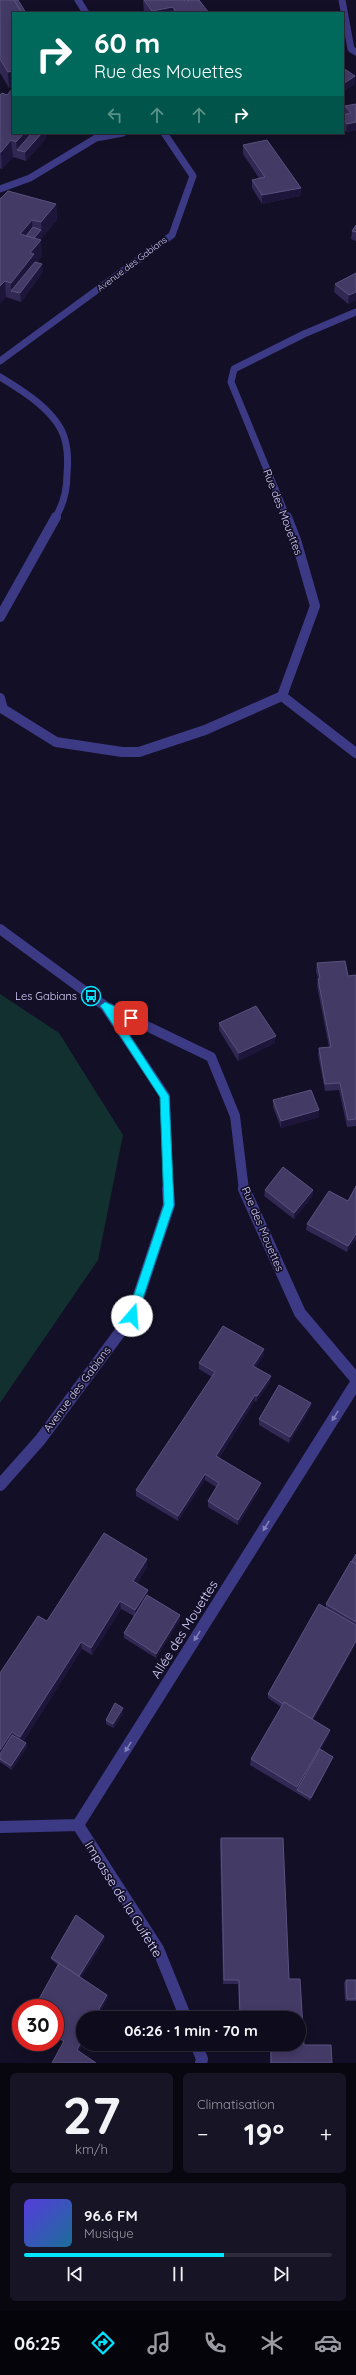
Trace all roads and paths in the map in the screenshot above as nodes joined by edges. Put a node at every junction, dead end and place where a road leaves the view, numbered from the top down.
1 (78, 0) edge
2 (342, 0) edge
3 (85, 12) edge
4 (356, 52) edge
5 (117, 134) edge
6 (165, 134) edge
7 (0, 189) edge
8 (356, 312) edge
9 (0, 361) edge
10 (0, 377) edge
11 (0, 617) edge
12 (282, 696) junction
13 (0, 698) edge
14 (356, 753) edge
15 (0, 930) edge
16 (105, 1006) junction
17 (356, 1379) edge
18 (356, 1383) edge
19 (0, 1485) edge
20 (78, 1825) junction
21 (0, 1827) edge
22 (183, 2011) edge
23 (199, 2051) edge
24 (201, 2063) edge

1 - 3 street
2 - 4 street
5 - 7 street
6 - 9 street, Avenue des Gabians
8 - 12 street, Rue des Mouettes
10 - 11 street
12 - 13 street
12 - 14 street
15 - 16 street, Avenue des Gabians
16 - 17 street, Rue des Mouettes
16 - 19 street, Avenue des Gabians
18 -> 20 street, Allée des Mouettes
20 - 21 street
20 - 22 street, Impasse de la Guifette
23 - 24 street

